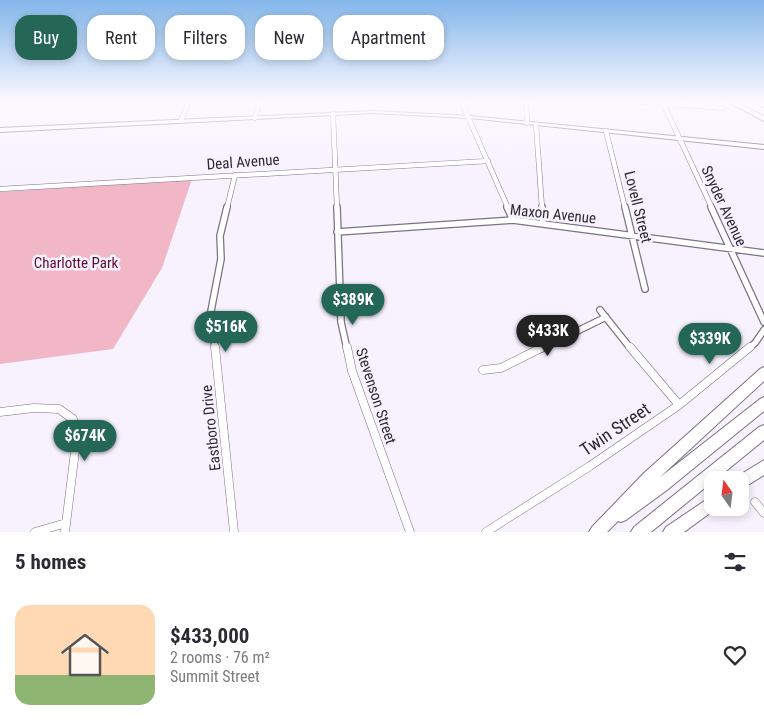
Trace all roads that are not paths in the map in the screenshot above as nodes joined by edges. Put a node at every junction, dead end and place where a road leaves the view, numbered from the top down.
1 (84, 126) edge
2 (333, 126) edge
3 (473, 126) edge
4 (536, 126) edge
5 (554, 126) edge
6 (674, 126) edge
7 (0, 130) edge
8 (606, 131) junction
9 (680, 139) junction
10 (764, 146) edge
11 (488, 161) junction
12 (335, 168) junction
13 (235, 175) junction
14 (0, 189) edge
15 (513, 220) junction
16 (543, 224) junction
17 (338, 232) junction
18 (633, 236) junction
19 (730, 249) junction
20 (764, 253) edge
21 (645, 290) dead end
22 (600, 310) dead end
23 (606, 317) junction
24 (764, 322) edge
25 (764, 330) edge
26 (483, 370) dead end
27 (764, 373) edge
28 (764, 403) edge
29 (679, 405) junction
30 (0, 412) edge
31 (764, 432) edge
32 (764, 467) edge
33 (749, 477) edge
34 (755, 502) dead end
35 (704, 509) edge
36 (764, 513) edge
37 (66, 527) edge
38 (34, 532) edge
39 (234, 532) edge
40 (410, 532) edge
41 (486, 532) edge
42 (597, 532) edge
43 (639, 532) edge
44 (671, 532) edge

1 - 7 street
2 - 12 street, Stevenson Street
3 - 11 street
4 - 16 street
5 - 8 street
6 - 9 street, Snyder Avenue
8 - 9 street
8 - 18 street, Lovell Street
9 - 10 street
9 - 19 street, Snyder Avenue
11 - 12 street, Deal Avenue
11 - 15 street
12 - 13 street, Deal Avenue
12 - 17 street, Stevenson Street
13 - 14 street, Deal Avenue
13 - 39 street, Eastboro Drive
15 - 16 street, Maxon Avenue
15 - 17 street, Maxon Avenue
16 - 18 street, Maxon Avenue
17 - 40 street, Stevenson Street
18 - 19 street, Maxon Avenue
18 - 21 street, Lovell Street
19 - 20 street, Maxon Avenue
19 - 24 street, Snyder Avenue
22 - 23 street
23 - 26 street
23 - 29 street
25 - 29 street, Twin Street
27 - 42 highway
28 - 42 highway
29 - 41 street, Twin Street
30 - 37 street
31 - 43 highway
32 - 33 highway
34 - 36 street
35 - 44 highway
37 - 38 street

